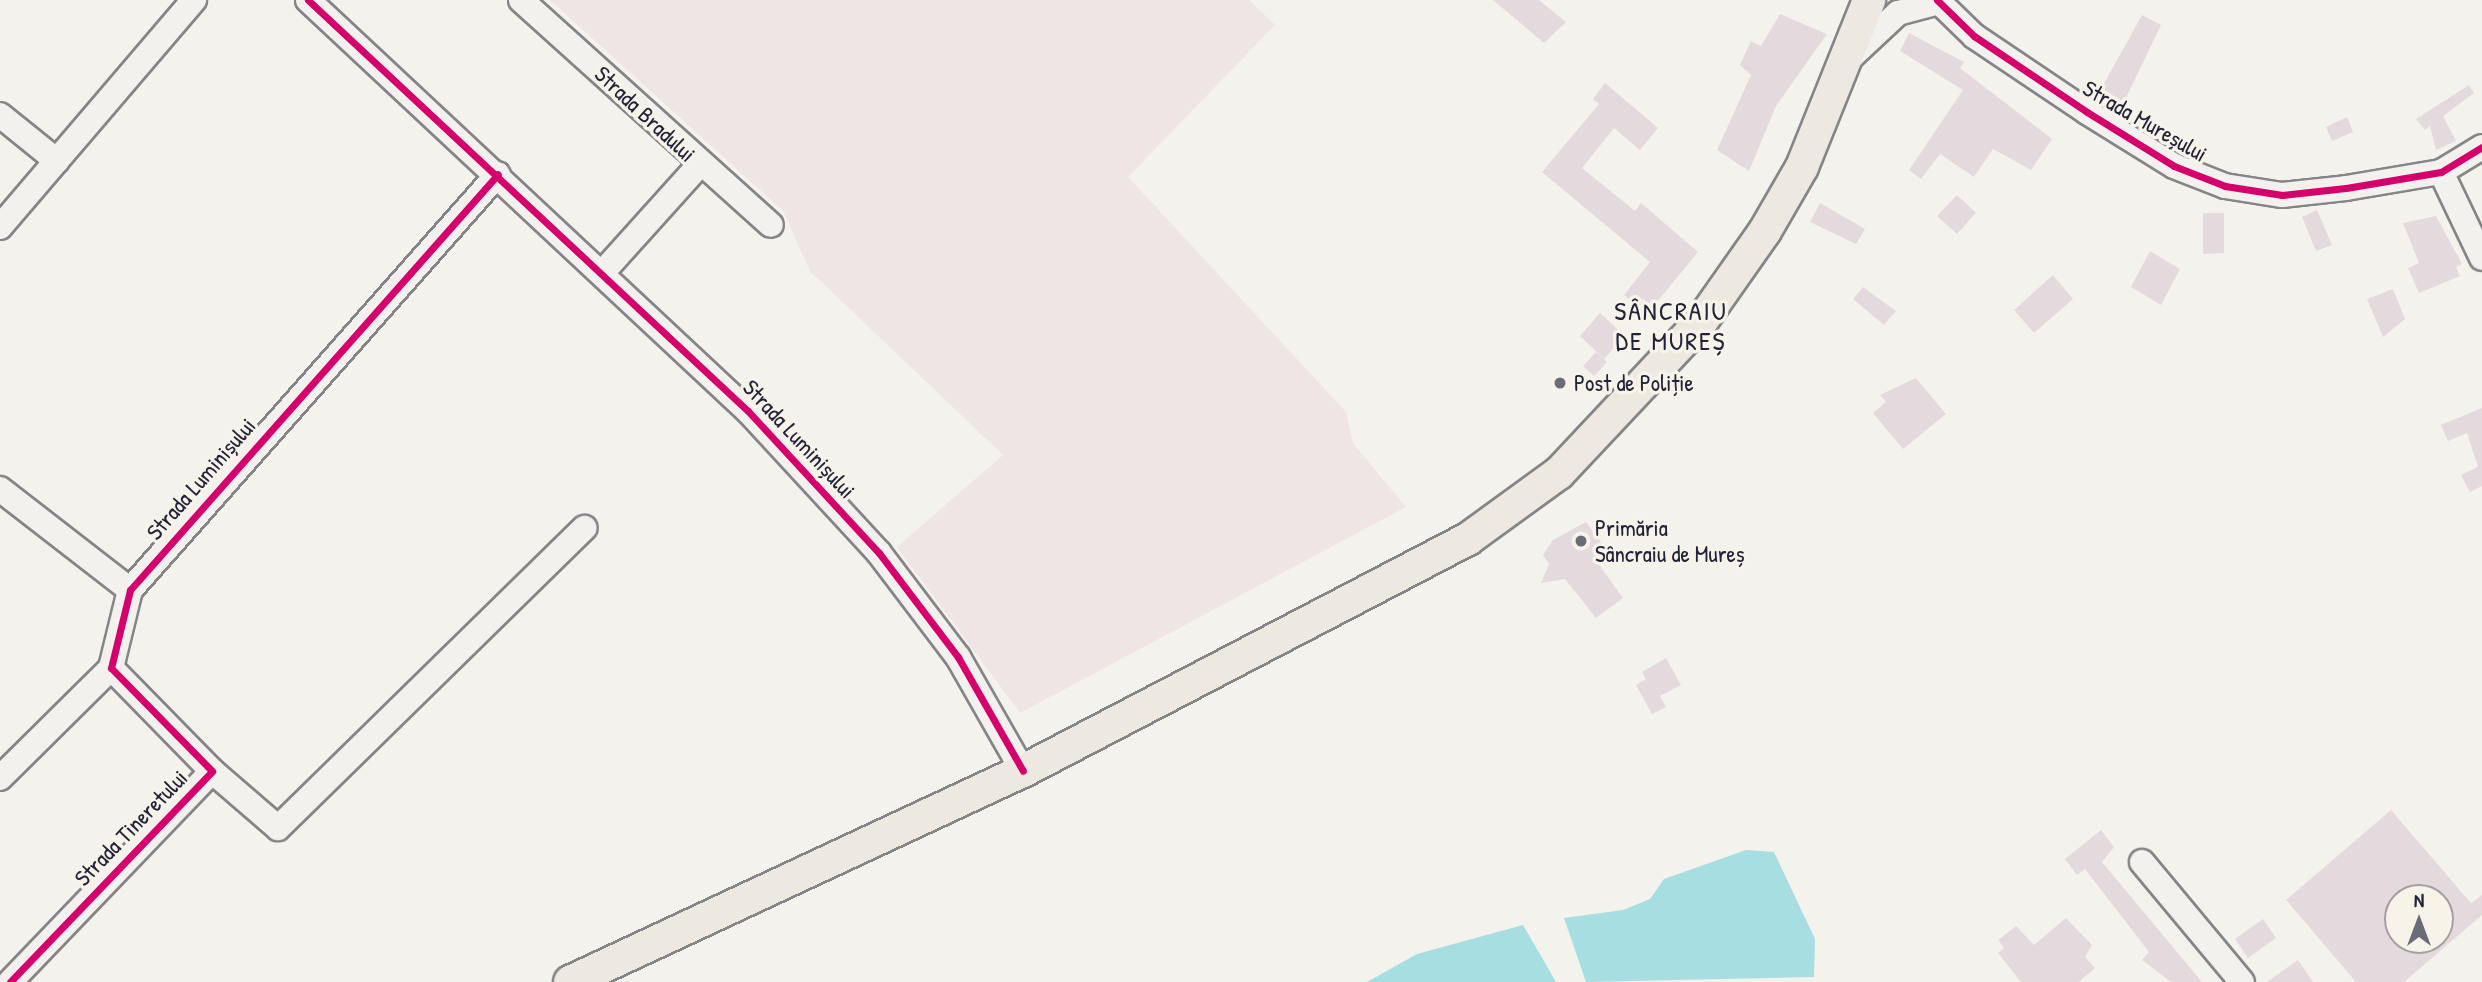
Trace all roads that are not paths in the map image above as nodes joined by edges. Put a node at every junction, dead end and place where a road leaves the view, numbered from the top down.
1 (194, 0) edge
2 (308, 0) edge
3 (521, 0) edge
4 (1869, 0) edge
5 (1938, 1) edge
6 (1843, 67) junction
7 (0, 115) edge
8 (2482, 146) edge
9 (57, 161) junction
10 (700, 164) junction
11 (2441, 172) junction
12 (498, 174) junction
13 (771, 225) dead end
14 (0, 227) edge
15 (2482, 258) edge
16 (602, 273) junction
17 (0, 489) edge
18 (584, 528) dead end
19 (130, 590) junction
20 (111, 668) junction
21 (212, 771) junction
22 (1023, 771) junction
23 (0, 778) edge
24 (2142, 862) dead end
25 (10, 982) edge
26 (570, 982) edge
27 (2242, 982) edge

1 - 9 street
2 - 12 street, Strada Luminișului
3 - 10 street, Strada Bradului
4 - 6 main road
5 - 6 street, Strada Mureșului
5 - 11 street, Strada Mureșului
6 - 22 main road
7 - 9 street
8 - 11 street, Strada Mureșului
9 - 14 street
10 - 13 street, Strada Bradului
10 - 16 street
11 - 15 street
12 - 16 street, Strada Luminișului
12 - 19 street, Strada Luminișului
16 - 22 street, Strada Luminișului
17 - 19 street
18 - 21 street
19 - 20 street
20 - 21 street, Strada Tineretului
20 - 23 street
21 - 25 street, Strada Tineretului
22 - 26 main road
24 - 27 street

